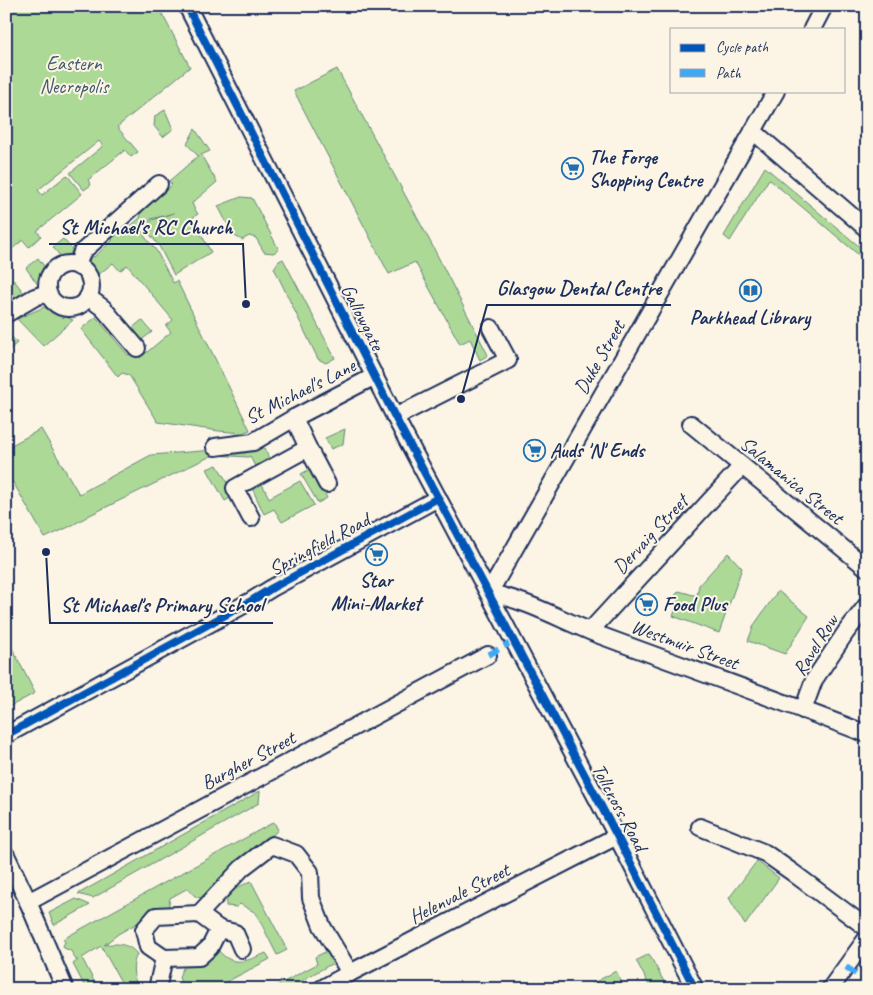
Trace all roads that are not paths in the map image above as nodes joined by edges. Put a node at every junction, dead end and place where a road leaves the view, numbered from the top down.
1 (188, 6) edge
2 (824, 6) edge
3 (813, 28) edge
4 (775, 92) edge
5 (753, 131) junction
6 (159, 184) dead end
7 (867, 229) edge
8 (79, 267) junction
9 (47, 293) junction
10 (88, 297) junction
11 (6, 314) edge
12 (491, 328) dead end
13 (137, 348) dead end
14 (375, 376) junction
15 (395, 416) junction
16 (294, 418) junction
17 (691, 424) dead end
18 (215, 447) dead end
19 (308, 448) junction
20 (742, 466) junction
21 (327, 484) dead end
22 (438, 498) junction
23 (252, 518) dead end
24 (867, 568) edge
25 (489, 592) junction
26 (867, 605) edge
27 (590, 631) junction
28 (514, 641) joint
29 (488, 655) dead end
30 (803, 710) junction
31 (867, 734) edge
32 (6, 735) edge
33 (700, 827) dead end
34 (617, 836) junction
35 (6, 855) edge
36 (28, 902) junction
37 (199, 914) junction
38 (867, 928) edge
39 (219, 929) junction
40 (867, 938) edge
41 (242, 948) dead end
42 (164, 958) junction
43 (350, 973) junction
44 (65, 989) edge
45 (157, 989) edge
46 (321, 989) edge
47 (695, 989) edge
48 (830, 989) edge

1 - 14 street, Gallowgate
2 - 3 street
4 - 5 street, Duke Street
5 - 7 street
5 - 25 street, Duke Street
6 - 8 street
8 - 9 street
8 - 10 street
9 - 10 street
9 - 11 street
10 - 13 street
12 - 15 street
14 - 15 street, Gallowgate
14 - 16 street, St Michael's Lane
15 - 22 street, Gallowgate
16 - 18 street, St Michael's Lane
16 - 19 street
17 - 20 street, Salamanica Street
19 - 21 street
19 - 23 street
20 - 24 street, Salamanica Street
20 - 27 street, Dervaig Street
22 - 25 street, Gallowgate
22 - 32 street, Springfield Road
25 - 27 street, Westmuir Street
25 - 28 street, Gallowgate
26 - 30 street, Ravel Row
27 - 30 street, Westmuir Street
28 - 34 street, Tollcross Road
29 - 36 street, Burgher Street
30 - 31 street, Westmuir Street
33 - 38 street
34 - 43 street, Helenvale Street
34 - 47 street, Tollcross Road
35 - 36 street
36 - 44 street
37 - 39 street
37 - 42 street
37 - 43 street
39 - 41 street
39 - 42 street
40 - 48 street
42 - 45 street
43 - 46 street, Helenvale Street

